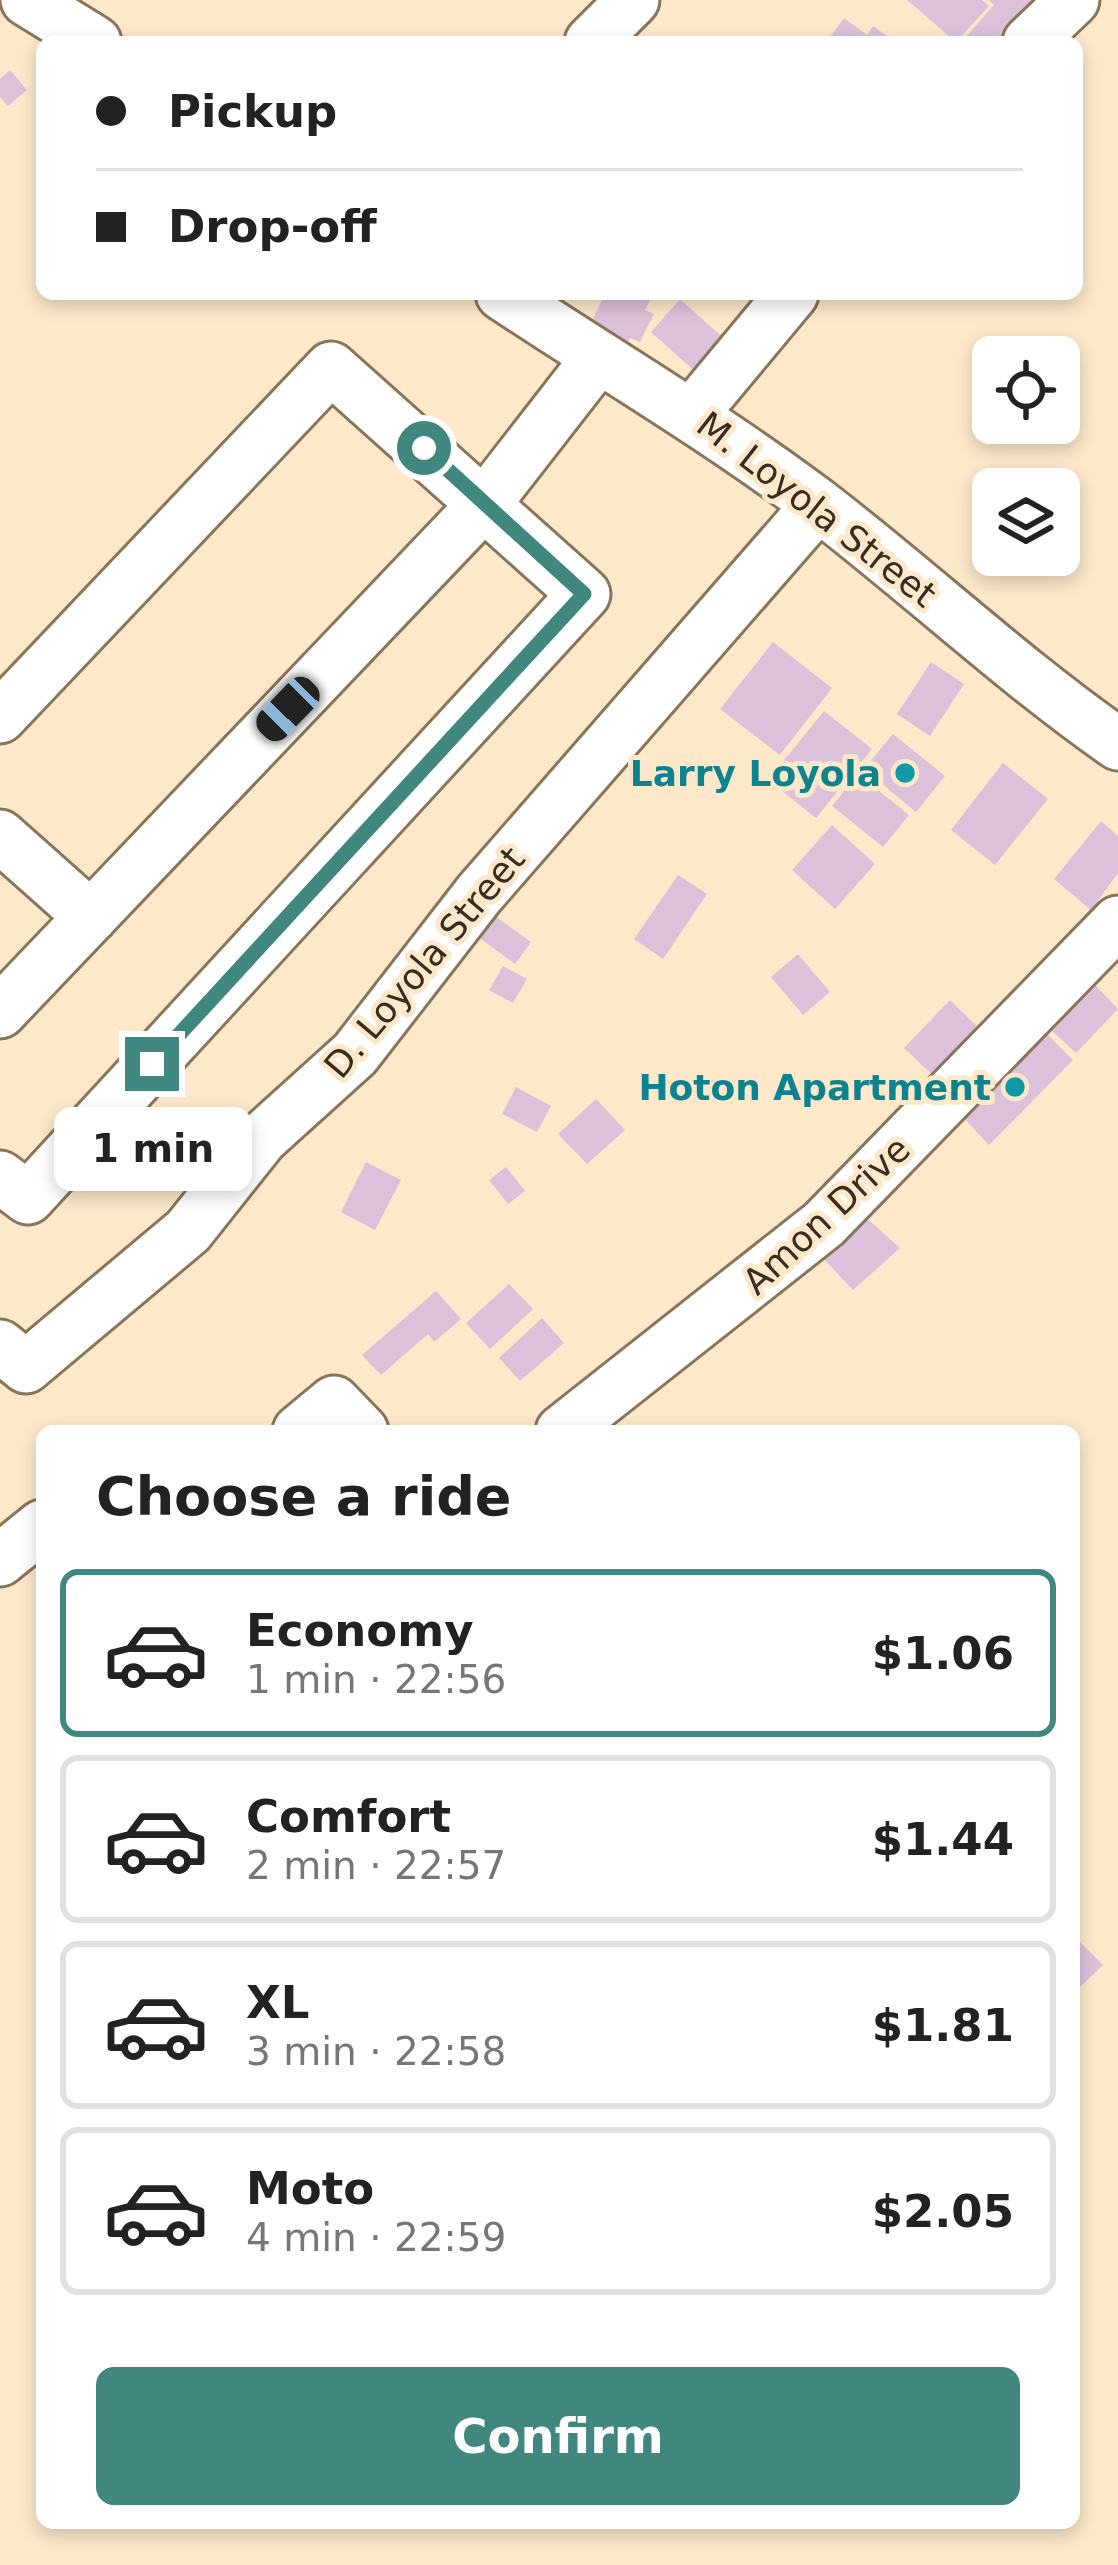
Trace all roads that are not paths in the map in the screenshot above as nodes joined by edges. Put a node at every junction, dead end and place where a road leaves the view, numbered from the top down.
1 (26, 0) edge
2 (633, 0) edge
3 (1073, 0) edge
4 (85, 36) edge
5 (597, 36) edge
6 (1035, 36) edge
7 (511, 300) edge
8 (787, 300) edge
9 (598, 358) junction
10 (693, 413) junction
11 (486, 502) junction
12 (818, 505) junction
13 (0, 718) edge
14 (1118, 744) edge
15 (0, 836) edge
16 (91, 916) junction
17 (1118, 922) edge
18 (0, 1012) edge
19 (0, 1177) edge
20 (0, 1346) edge
21 (306, 1425) edge
22 (356, 1425) edge
23 (570, 1425) edge
24 (36, 1531) edge
25 (0, 1560) edge

1 - 4 street
2 - 5 street
3 - 6 street
7 - 9 street, M. Loyola Street
8 - 10 street
9 - 10 street, M. Loyola Street
9 - 11 street
10 - 12 street, M. Loyola Street
11 - 13 street
11 - 16 street
11 - 19 street
12 - 14 street, M. Loyola Street
12 - 20 street, D. Loyola Street
15 - 16 street
16 - 18 street
17 - 23 street, Amon Drive
21 - 22 street
24 - 25 street

